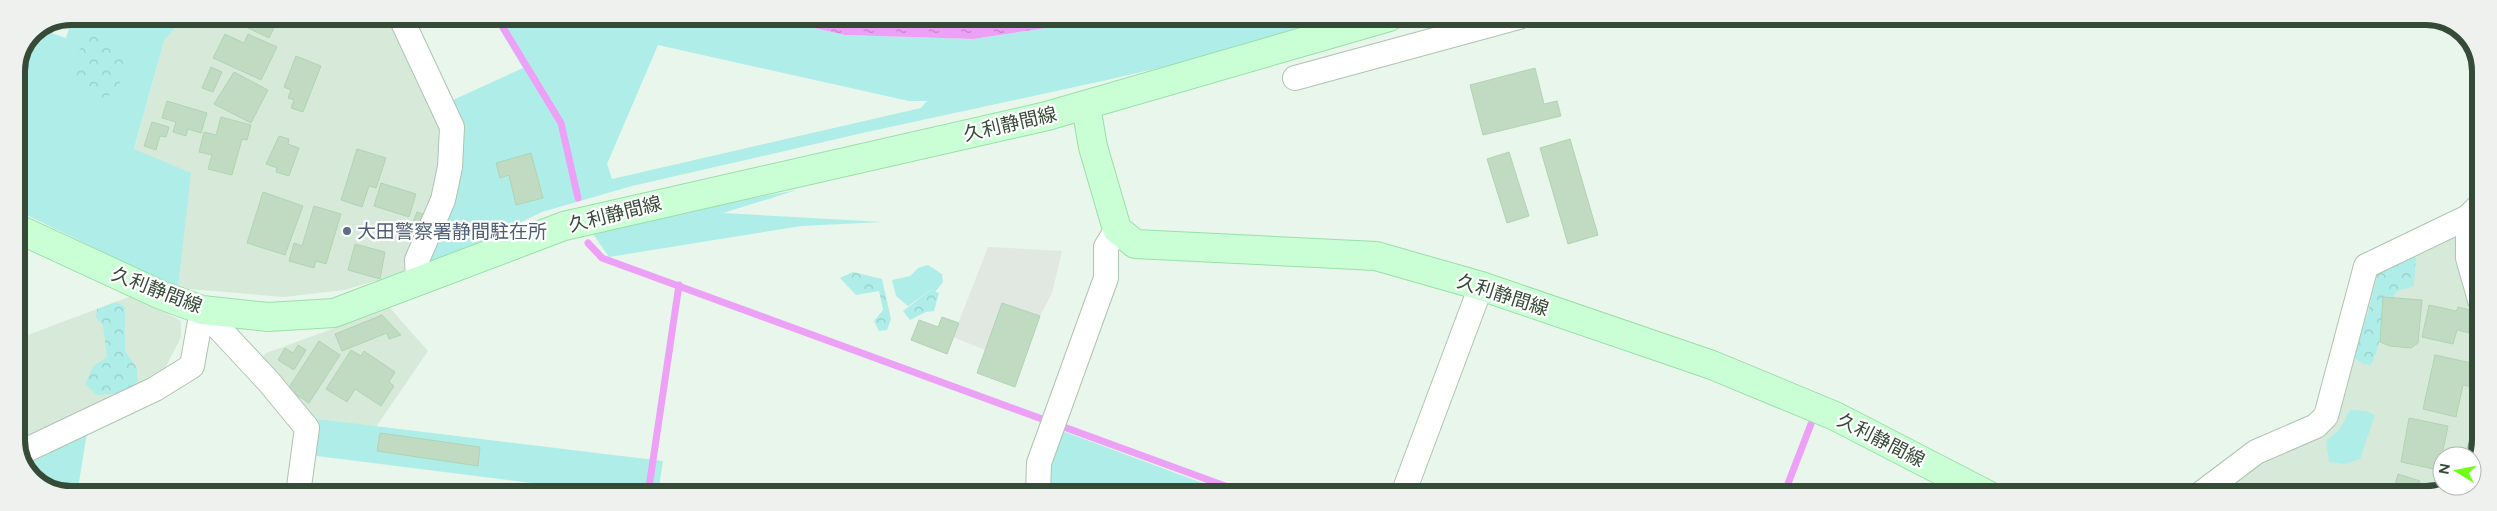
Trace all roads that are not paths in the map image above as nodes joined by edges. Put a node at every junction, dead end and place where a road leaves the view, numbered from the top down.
1 (404, 25) edge
2 (1362, 25) edge
3 (1489, 25) edge
4 (1294, 78) dead end
5 (1086, 106) junction
6 (2472, 212) edge
7 (2472, 227) edge
8 (1116, 229) junction
9 (25, 232) edge
10 (2472, 272) edge
11 (418, 280) junction
12 (1481, 286) junction
13 (202, 310) junction
14 (27, 450) edge
15 (299, 486) edge
16 (1038, 486) edge
17 (1406, 486) edge
18 (1972, 486) edge
19 (2210, 486) edge

1 - 11 street
2 - 5 main road, 久利静間線
3 - 4 street
5 - 8 main road
5 - 11 main road, 久利静間線
6 - 19 street
7 - 10 street
8 - 12 main road, 久利静間線
8 - 16 street
9 - 13 main road, 久利静間線
11 - 13 main road, 久利静間線
12 - 17 street
12 - 18 main road, 久利静間線
13 - 14 street
13 - 15 street

